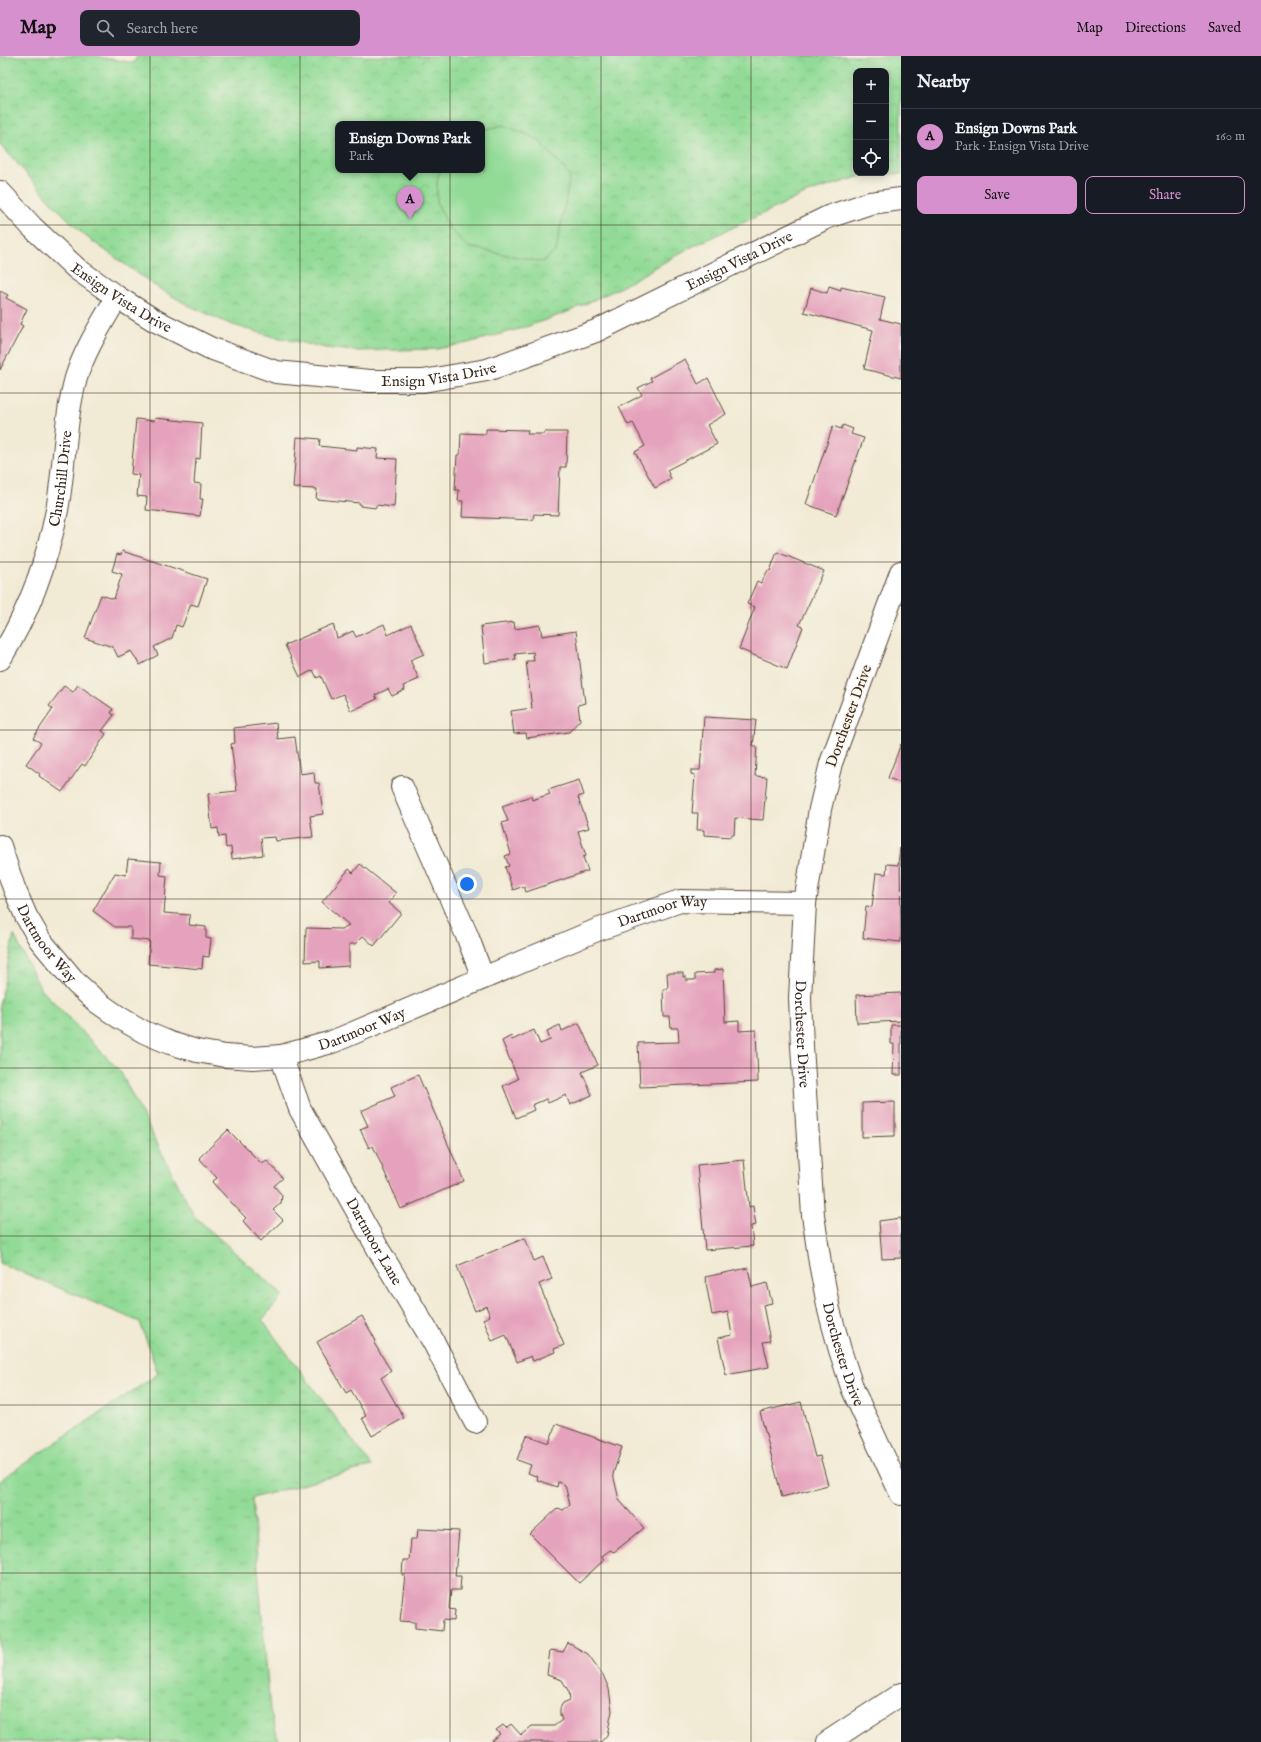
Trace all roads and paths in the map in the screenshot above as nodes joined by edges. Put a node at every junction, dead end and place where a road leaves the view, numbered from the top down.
1 (0, 192) edge
2 (901, 199) edge
3 (117, 297) junction
4 (901, 572) edge
5 (0, 660) edge
6 (402, 787) dead end
7 (0, 846) edge
8 (805, 903) junction
9 (484, 978) junction
10 (281, 1056) junction
11 (475, 1422) dead end
12 (901, 1494) edge
13 (901, 1694) edge
14 (828, 1742) edge

1 - 3 street, Ensign Vista Drive
2 - 3 street, Ensign Vista Drive
3 - 5 street, Churchill Drive
4 - 8 street, Dorchester Drive
6 - 9 street
7 - 10 street, Dartmoor Way
8 - 9 street, Dartmoor Way
8 - 12 street, Dorchester Drive
9 - 10 street, Dartmoor Way
10 - 11 street, Dartmoor Lane
13 - 14 street

